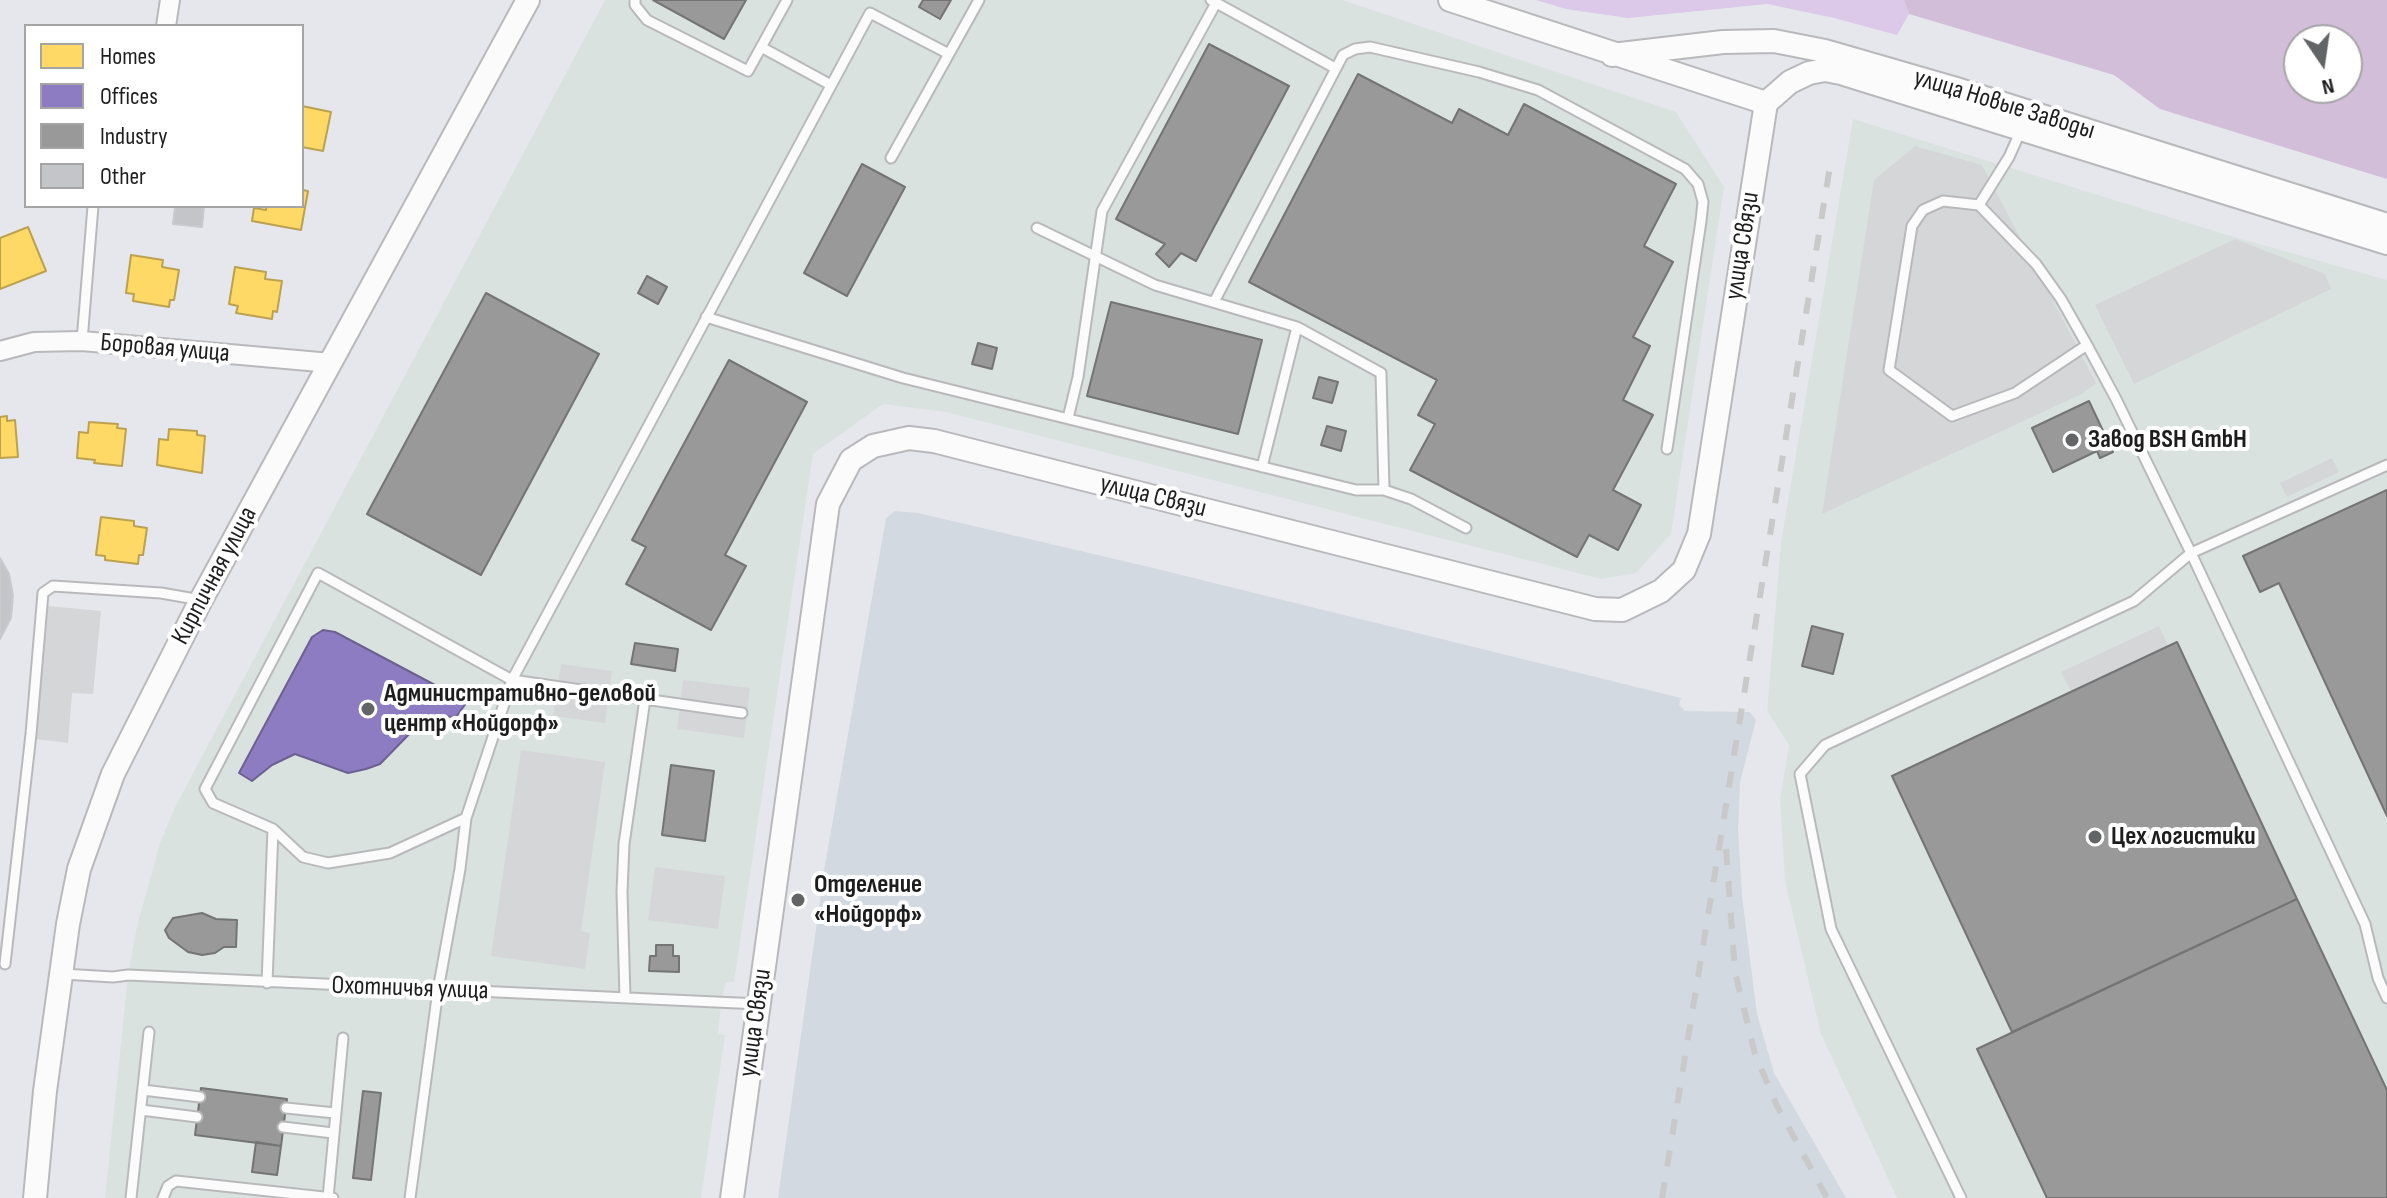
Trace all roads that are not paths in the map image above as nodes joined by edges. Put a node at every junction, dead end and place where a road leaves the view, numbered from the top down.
1 (170, 0) edge
2 (528, 0) edge
3 (635, 0) edge
4 (787, 0) edge
5 (979, 0) edge
6 (1450, 0) edge
7 (1214, 1) edge
8 (166, 24) edge
9 (761, 47) junction
10 (949, 54) junction
11 (1612, 55) junction
12 (1335, 68) junction
13 (831, 85) junction
14 (1766, 103) junction
15 (2024, 121) junction
16 (891, 158) dead end
17 (1979, 205) junction
18 (93, 208) edge
19 (2387, 225) edge
20 (1037, 228) dead end
21 (2387, 243) edge
22 (1096, 256) junction
23 (1214, 302) junction
24 (706, 317) junction
25 (1297, 327) junction
26 (82, 341) junction
27 (2087, 345) junction
28 (0, 351) edge
29 (331, 363) junction
30 (1068, 418) junction
31 (1667, 449) dead end
32 (2387, 465) edge
33 (1262, 467) junction
34 (1384, 490) junction
35 (1466, 528) dead end
36 (2191, 553) junction
37 (201, 600) junction
38 (512, 680) junction
39 (645, 699) junction
40 (742, 713) dead end
41 (466, 818) junction
42 (273, 829) junction
43 (5, 964) dead end
44 (60, 974) junction
45 (267, 983) junction
46 (438, 990) junction
47 (625, 998) junction
48 (2387, 998) edge
49 (760, 1004) junction
50 (149, 1032) dead end
51 (343, 1038) dead end
52 (143, 1090) junction
53 (200, 1097) dead end
54 (286, 1108) dead end
55 (141, 1110) junction
56 (335, 1113) junction
57 (197, 1117) dead end
58 (283, 1127) dead end
59 (333, 1133) junction
60 (35, 1198) edge
61 (131, 1198) edge
62 (163, 1198) edge
63 (330, 1198) edge
64 (410, 1198) edge
65 (732, 1198) edge
66 (1961, 1198) edge

1 - 8 street
2 - 29 street, Кирпичная улица
3 - 9 lane
4 - 9 lane
5 - 10 lane
6 - 11 street, улица Новые Заводы
7 - 12 lane
7 - 22 lane
9 - 13 lane
10 - 13 lane
10 - 16 lane
11 - 14 street, улица Новые Заводы
11 - 15 street, улица Новые Заводы
12 - 23 lane
12 - 31 lane
13 - 24 lane
14 - 15 street, улица Новые Заводы
14 - 49 street, улица Связи
15 - 17 lane
15 - 19 street, улица Новые Заводы
15 - 21 street, улица Новые Заводы
17 - 27 lane
17 - 27 lane
18 - 26 lane
20 - 22 lane
22 - 23 lane
22 - 30 lane
23 - 25 lane
24 - 30 lane
24 - 38 lane
25 - 33 lane
25 - 34 lane
26 - 28 street, Боровая улица
26 - 29 street, Боровая улица
27 - 36 lane
29 - 37 street, Кирпичная улица
30 - 33 lane
32 - 36 lane
33 - 34 lane
34 - 35 lane
36 - 48 lane
36 - 66 lane
37 - 43 lane
37 - 44 street, Кирпичная улица
38 - 39 lane
38 - 41 lane
38 - 42 lane
39 - 40 lane
39 - 47 lane
41 - 42 lane
41 - 46 lane
42 - 45 lane
44 - 45 lane, Охотничья улица
44 - 60 street, Кирпичная улица
45 - 46 lane, Охотничья улица
46 - 47 lane, Охотничья улица
46 - 64 lane
47 - 49 lane, Охотничья улица
49 - 65 street, улица Связи
50 - 52 lane
51 - 56 lane
52 - 53 lane
52 - 55 lane
54 - 56 lane
55 - 57 lane
55 - 61 lane
56 - 59 lane
58 - 59 lane
59 - 63 lane
62 - 63 lane

